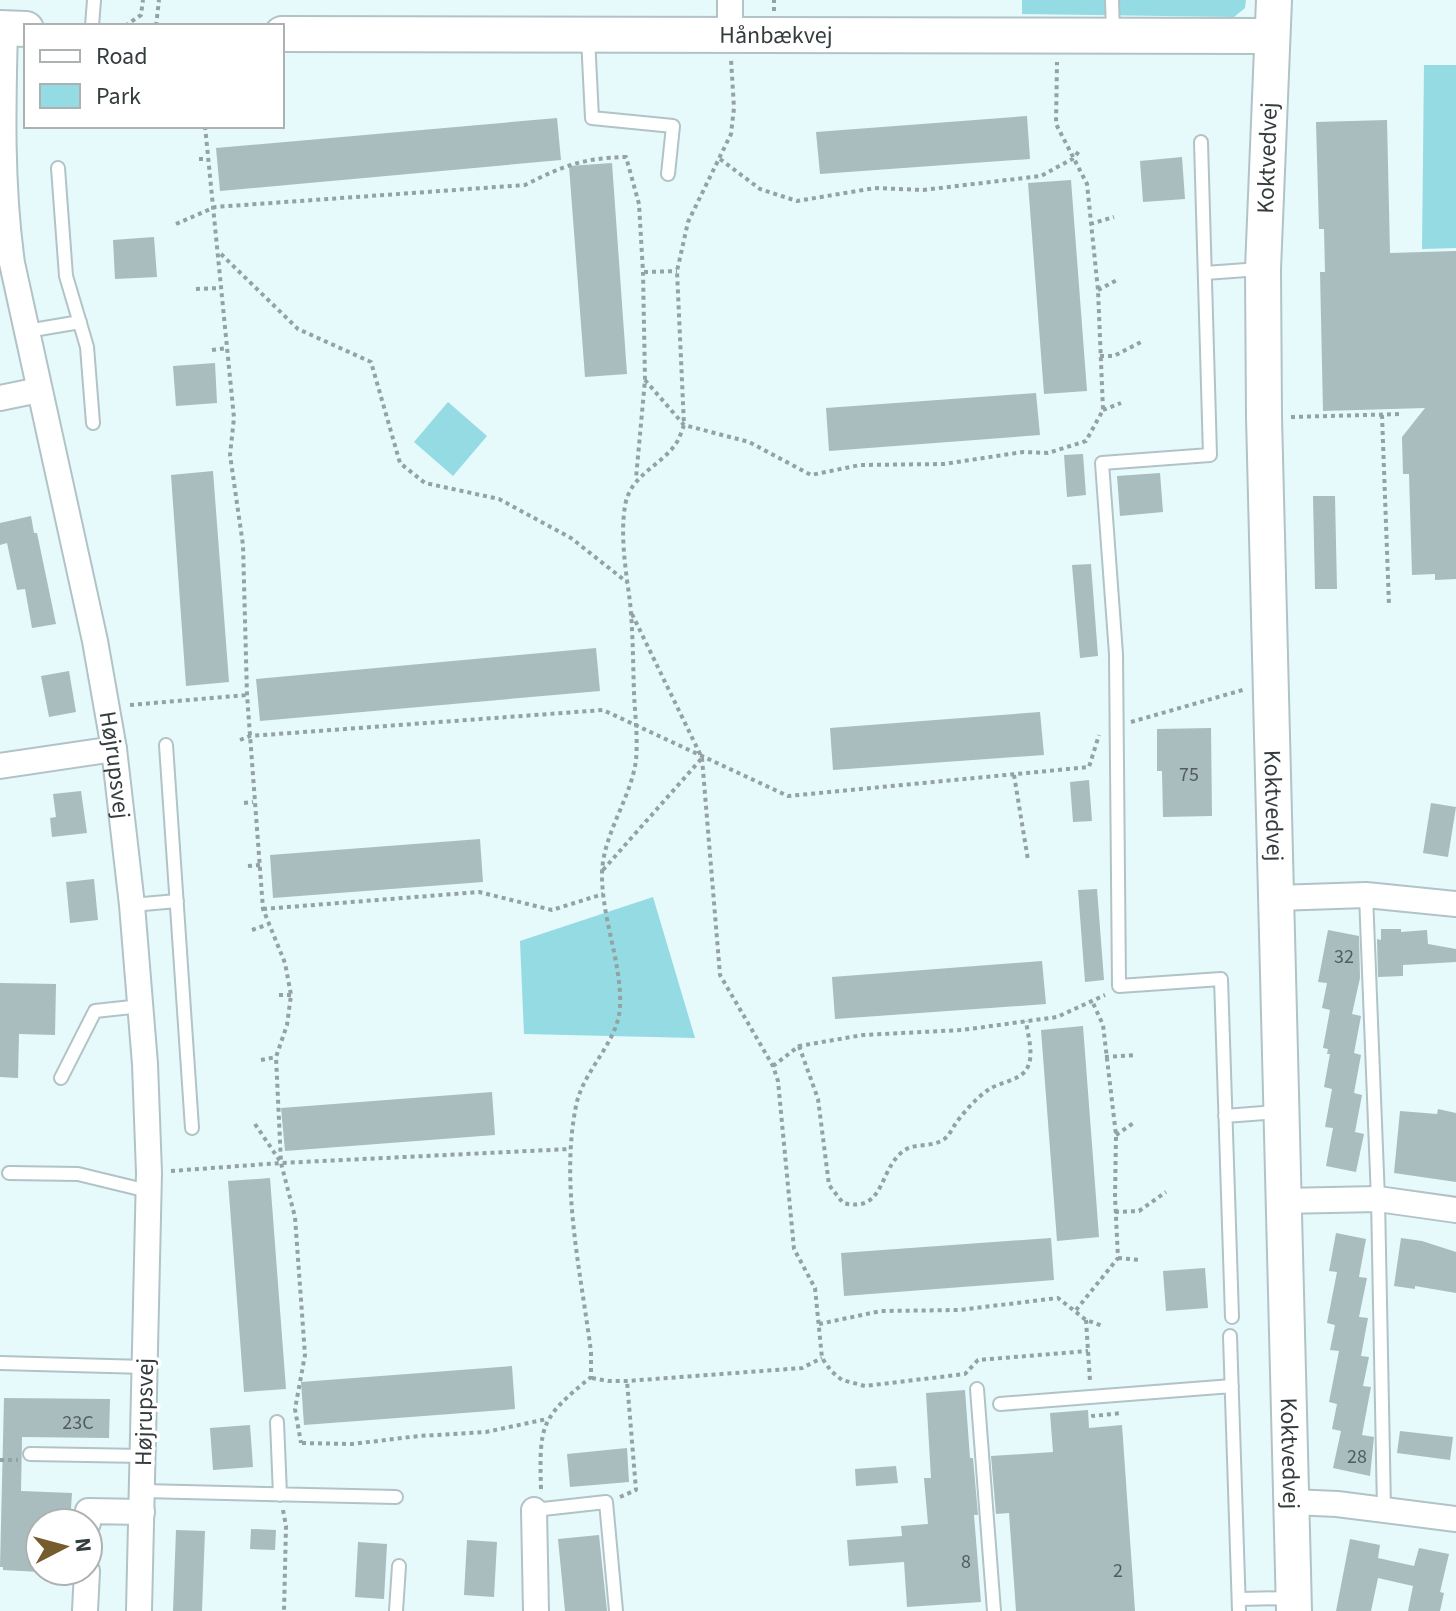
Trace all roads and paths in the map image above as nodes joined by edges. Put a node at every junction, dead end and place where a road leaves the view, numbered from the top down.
1 (94, 0) edge
2 (143, 0) edge
3 (159, 0) edge
4 (730, 0) edge
5 (1112, 0) edge
6 (1274, 0) edge
7 (92, 24) edge
8 (128, 24) edge
9 (156, 24) edge
10 (10, 28) edge
11 (284, 34) edge
12 (587, 35) junction
13 (1057, 35) junction
14 (1113, 35) junction
15 (1272, 36) junction
16 (730, 37) junction
17 (205, 128) edge
18 (1201, 142) dead end
19 (1079, 151) dead end
20 (1074, 158) junction
21 (199, 159) dead end
22 (207, 159) junction
23 (720, 159) junction
24 (58, 168) dead end
25 (668, 174) dead end
26 (215, 207) junction
27 (1114, 217) dead end
28 (176, 224) dead end
29 (1090, 224) junction
30 (219, 252) junction
31 (1263, 269) junction
32 (677, 271) junction
33 (643, 272) junction
34 (1205, 273) junction
35 (1117, 280) dead end
36 (220, 288) junction
37 (196, 289) dead end
38 (1098, 290) junction
39 (80, 322) junction
40 (27, 331) junction
41 (1141, 342) dead end
42 (227, 348) junction
43 (212, 350) dead end
44 (1100, 356) junction
45 (645, 380) junction
46 (39, 390) junction
47 (0, 398) edge
48 (1121, 403) dead end
49 (1103, 410) junction
50 (1403, 414) dead end
51 (1382, 415) junction
52 (1264, 417) junction
53 (93, 423) dead end
54 (684, 425) junction
55 (636, 480) junction
56 (628, 583) junction
57 (1389, 605) dead end
58 (631, 612) junction
59 (1271, 682) junction
60 (247, 695) junction
61 (107, 707) junction
62 (635, 725) junction
63 (1117, 725) junction
64 (250, 736) junction
65 (240, 740) dead end
66 (166, 745) dead end
67 (114, 749) junction
68 (702, 758) junction
69 (0, 766) edge
70 (1014, 775) junction
71 (253, 802) junction
72 (244, 803) dead end
73 (1028, 860) dead end
74 (260, 865) junction
75 (248, 866) dead end
76 (602, 872) junction
77 (603, 894) junction
78 (1366, 895) junction
79 (1276, 898) junction
80 (177, 901) junction
81 (1456, 904) edge
82 (132, 905) junction
83 (263, 909) junction
84 (269, 924) junction
85 (252, 930) dead end
86 (1119, 986) junction
87 (279, 995) dead end
88 (291, 995) junction
89 (1093, 1002) junction
90 (141, 1006) junction
91 (1026, 1021) junction
92 (799, 1046) junction
93 (1137, 1055) dead end
94 (276, 1057) junction
95 (1105, 1057) junction
96 (261, 1060) dead end
97 (773, 1066) junction
98 (61, 1078) dead end
99 (1280, 1111) junction
100 (1225, 1116) junction
101 (1135, 1122) dead end
102 (255, 1124) dead end
103 (192, 1128) dead end
104 (1116, 1135) junction
105 (570, 1149) junction
106 (281, 1163) junction
107 (9, 1173) dead end
108 (149, 1182) junction
109 (1166, 1192) dead end
110 (1378, 1199) junction
111 (1282, 1201) junction
112 (1456, 1210) edge
113 (1115, 1212) junction
114 (1118, 1258) junction
115 (1141, 1260) dead end
116 (1076, 1310) junction
117 (1232, 1317) dead end
118 (819, 1324) junction
119 (1103, 1326) dead end
120 (1230, 1336) dead end
121 (1088, 1351) dead end
122 (822, 1358) junction
123 (0, 1363) edge
124 (145, 1367) junction
125 (591, 1377) junction
126 (627, 1381) junction
127 (1232, 1386) junction
128 (977, 1389) dead end
129 (1000, 1404) dead end
130 (547, 1418) junction
131 (277, 1422) dead end
132 (301, 1443) junction
133 (30, 1454) dead end
134 (279, 1454) junction
135 (143, 1456) junction
136 (280, 1495) junction
137 (396, 1497) dead end
138 (142, 1502) junction
139 (606, 1502) junction
140 (1292, 1502) junction
141 (104, 1508) edge
142 (1384, 1509) junction
143 (534, 1510) junction
144 (1456, 1519) edge
145 (399, 1566) dead end
146 (86, 1587) edge
147 (1294, 1604) edge
148 (1239, 1605) edge
149 (85, 1611) edge
150 (139, 1611) edge
151 (284, 1611) edge
152 (396, 1611) edge
153 (536, 1611) edge
154 (616, 1611) edge
155 (994, 1611) edge

1 - 7 lane
2 - 8 path
3 - 9 path
4 - 16 street
5 - 14 lane
6 - 15 street, Koktvedvej
10 - 40 street, Højrupsvej
11 - 12 street, Hånbækvej
12 - 16 street, Hånbækvej
12 - 25 lane
13 - 14 street, Hånbækvej
13 - 16 street, Hånbækvej
13 - 20 path
14 - 15 street, Hånbækvej
15 - 31 street, Koktvedvej
16 - 23 path
17 - 22 path
18 - 34 lane
19 - 20 path
20 - 23 path
20 - 29 path
21 - 22 path
22 - 26 path
23 - 32 path
24 - 39 lane
26 - 28 path
26 - 30 path
26 - 33 path
27 - 29 path
29 - 38 path
30 - 36 path
30 - 56 path
31 - 34 lane
31 - 52 street, Koktvedvej
32 - 33 path
32 - 54 path
33 - 45 path
34 - 63 lane
35 - 38 path
36 - 37 path
36 - 42 path
38 - 44 path
39 - 40 lane
39 - 53 lane
40 - 46 street, Højrupsvej
41 - 44 path
42 - 43 path
42 - 60 path
44 - 49 path
45 - 54 path
45 - 55 path
46 - 47 street
46 - 61 street, Højrupsvej
48 - 49 path
49 - 54 path
50 - 51 path
51 - 52 path
51 - 57 path
52 - 59 street, Koktvedvej
54 - 55 path
55 - 56 path
56 - 58 path
58 - 62 path
58 - 68 path
59 - 63 path
59 - 79 street, Koktvedvej
60 - 61 path
60 - 64 path
61 - 67 street, Højrupsvej
62 - 64 path
62 - 68 path
62 - 76 path
63 - 70 path
63 - 86 lane
64 - 65 path
64 - 71 path
66 - 80 lane
67 - 69 street
67 - 82 street, Højrupsvej
68 - 70 path
68 - 76 path
68 - 97 path
70 - 73 path
71 - 72 path
71 - 74 path
74 - 75 path
74 - 83 path
76 - 77 path
77 - 83 path
77 - 105 path
78 - 79 street
78 - 81 street
78 - 110 lane
79 - 99 street, Koktvedvej
80 - 82 lane
80 - 103 lane
82 - 90 street, Højrupsvej
83 - 84 path
84 - 85 path
84 - 88 path
86 - 89 path
86 - 100 lane
87 - 88 path
88 - 94 path
89 - 91 path
89 - 95 path
90 - 98 lane
90 - 108 street, Højrupsvej
91 - 92 path
91 - 92 path
92 - 97 path
93 - 95 path
94 - 96 path
94 - 106 path
95 - 104 path
97 - 118 path
99 - 100 lane
99 - 111 street, Koktvedvej
100 - 117 lane
101 - 104 path
102 - 106 path
104 - 113 path
105 - 106 path
105 - 125 path
106 - 108 path
106 - 132 path
107 - 108 lane
108 - 124 street, Højrupsvej
109 - 113 path
110 - 111 street
110 - 112 street
110 - 142 lane
111 - 140 street, Koktvedvej
113 - 114 path
114 - 115 path
114 - 116 path
116 - 118 path
116 - 119 path
118 - 122 path
120 - 127 lane
121 - 122 path
122 - 126 path
123 - 124 lane
124 - 135 street, Højrupsvej
125 - 126 path
125 - 130 path
126 - 139 path
127 - 129 lane
127 - 148 lane
128 - 155 lane
130 - 132 path
130 - 143 path
131 - 134 lane
132 - 134 path
133 - 135 lane
134 - 136 lane
135 - 138 street, Højrupsvej
136 - 137 lane
136 - 138 lane
136 - 151 path
138 - 141 street
138 - 150 street, Højrupsvej
139 - 143 lane
139 - 154 lane
140 - 142 street
140 - 147 street, Koktvedvej
142 - 144 street
143 - 153 street
145 - 152 lane
146 - 149 street
147 - 148 lane

